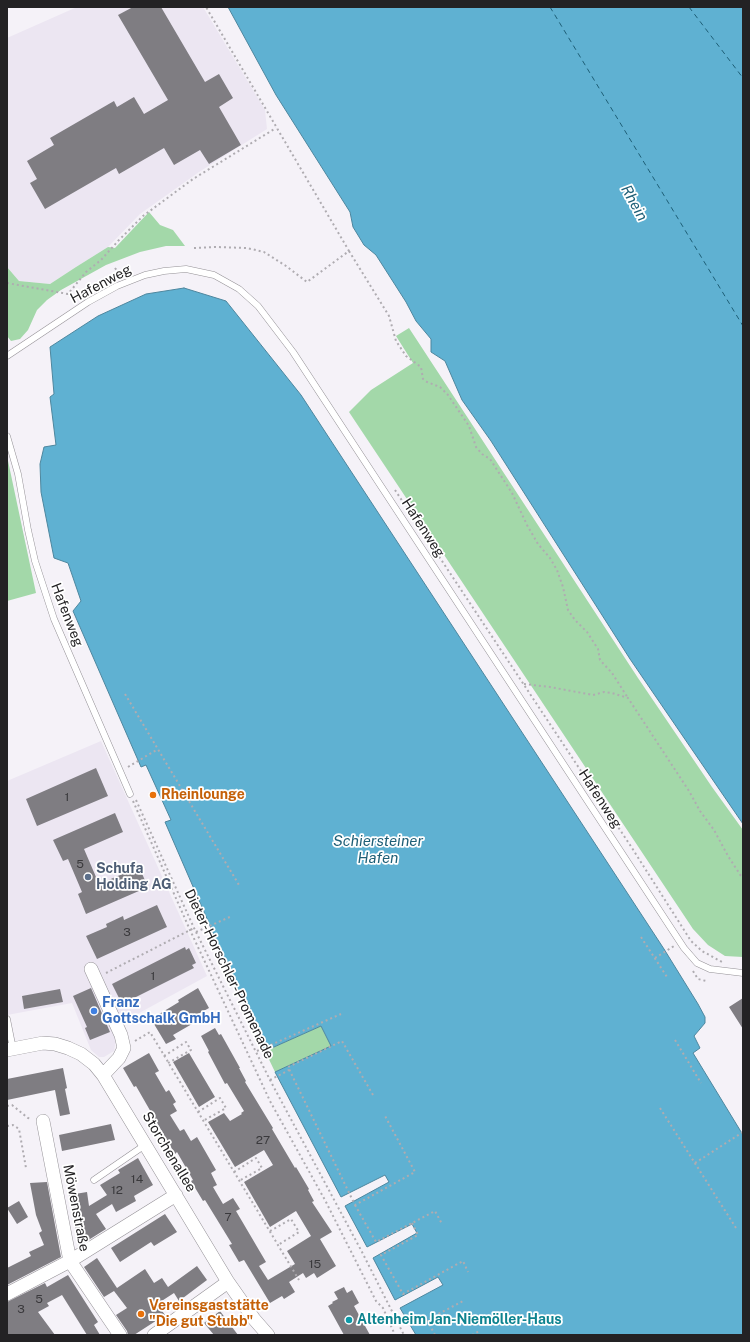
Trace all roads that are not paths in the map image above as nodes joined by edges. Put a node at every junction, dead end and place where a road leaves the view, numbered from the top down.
1 (7, 356) edge
2 (7, 436) edge
3 (130, 794) road end
4 (91, 969) dead end
5 (741, 975) edge
6 (7, 1019) edge
7 (10, 1050) edge
8 (103, 1075) junction
9 (43, 1121) road end
10 (146, 1144) junction
11 (94, 1180) dead end
12 (176, 1195) junction
13 (70, 1261) junction
14 (228, 1282) junction
15 (7, 1294) edge
16 (120, 1335) edge
17 (154, 1335) edge
18 (268, 1335) edge

1 - 5 lane, Hafenweg
2 - 3 lane, Hafenweg
4 - 8 street
6 - 7 lane
7 - 8 street, Storchenallee
8 - 10 street, Storchenallee
9 - 13 street, Möwenstraße
10 - 11 lane
10 - 12 street, Storchenallee
12 - 13 street
12 - 14 street, Storchenallee
13 - 15 street
13 - 16 street, Möwenstraße
14 - 17 street
14 - 18 street, Storchenallee

